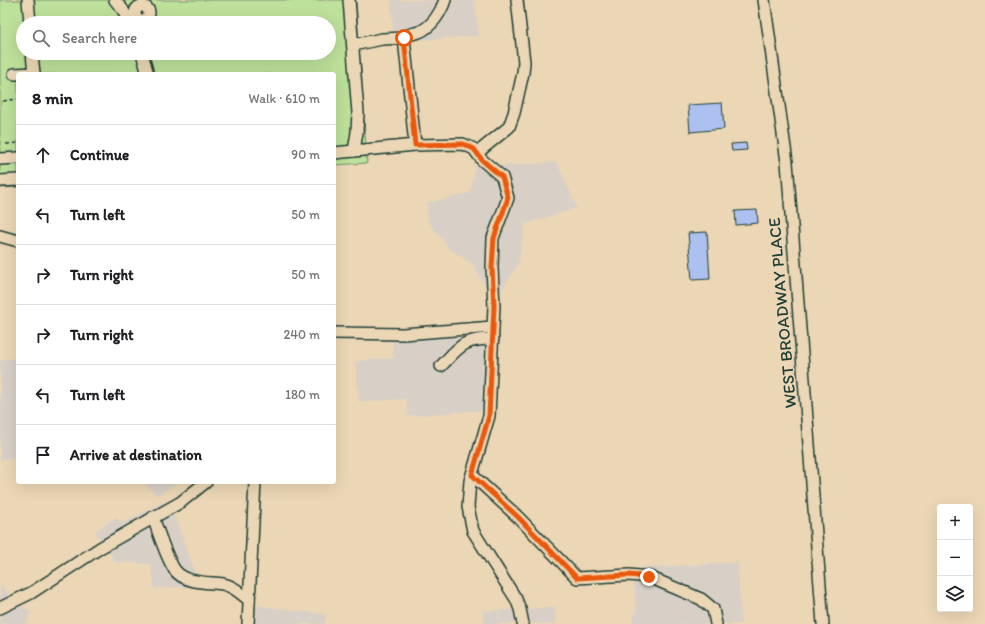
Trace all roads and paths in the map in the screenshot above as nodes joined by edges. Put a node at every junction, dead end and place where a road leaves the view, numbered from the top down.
1 (28, 0) edge
2 (115, 0) edge
3 (350, 0) edge
4 (445, 0) edge
5 (517, 0) edge
6 (764, 0) edge
7 (124, 5) edge
8 (29, 16) edge
9 (126, 16) edge
10 (404, 38) junction
11 (353, 45) junction
12 (33, 60) edge
13 (144, 60) edge
14 (147, 71) dead end
15 (34, 72) edge
16 (16, 99) edge
17 (2, 100) dead end
18 (16, 143) edge
19 (6, 144) dead end
20 (415, 145) junction
21 (354, 151) junction
22 (336, 153) edge
23 (477, 153) junction
24 (16, 158) edge
25 (0, 159) edge
26 (16, 180) edge
27 (0, 181) edge
28 (0, 236) edge
29 (16, 240) edge
30 (494, 327) junction
31 (336, 333) edge
32 (493, 339) junction
33 (441, 366) dead end
34 (472, 475) junction
35 (204, 484) edge
36 (255, 484) edge
37 (152, 517) junction
38 (249, 600) junction
39 (0, 608) edge
40 (248, 624) edge
41 (523, 624) edge
42 (716, 624) edge
43 (823, 624) edge

1 - 8 street
2 - 7 street
3 - 11 street
4 - 10 street
5 - 23 street
6 - 43 street, WEST BROADWAY PLACE
7 - 9 street
10 - 11 street
10 - 20 street
11 - 21 street
12 - 15 street
13 - 14 street
16 - 17 path
18 - 19 path
20 - 21 street
20 - 23 street
21 - 22 street
23 - 30 street
24 - 25 street
26 - 27 street
28 - 29 street
30 - 31 street
30 - 32 street
32 - 33 street
32 - 34 street
34 - 41 street
34 - 42 street
35 - 37 street
36 - 38 street
37 - 38 street
37 - 39 street
38 - 40 street

